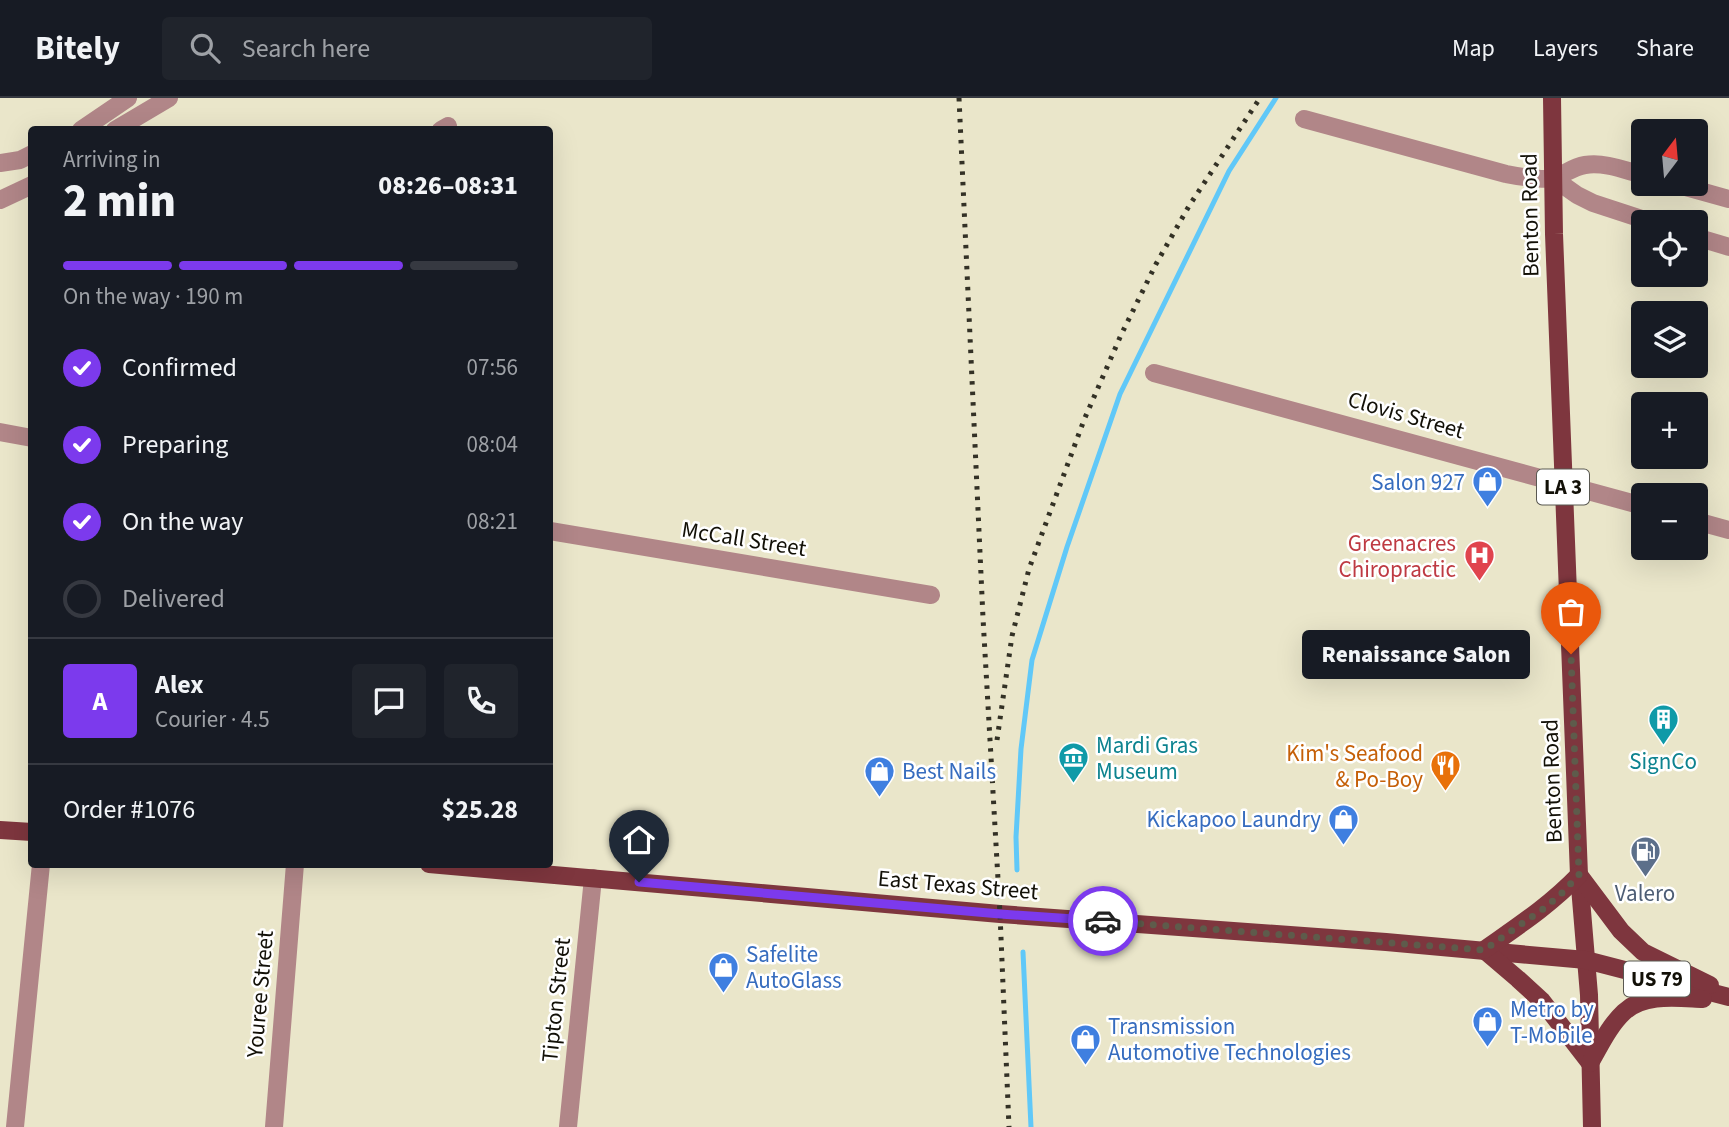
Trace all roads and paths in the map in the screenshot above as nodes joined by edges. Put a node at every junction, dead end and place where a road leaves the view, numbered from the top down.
1 (128, 98) edge
2 (169, 98) edge
3 (1552, 98) edge
4 (1304, 119) dead end
5 (87, 126) edge
6 (122, 126) edge
7 (28, 156) edge
8 (0, 163) edge
9 (1631, 172) edge
10 (1553, 178) junction
11 (28, 187) edge
12 (1708, 193) edge
13 (1729, 199) edge
14 (0, 200) edge
15 (1631, 215) edge
16 (1708, 241) edge
17 (1729, 247) edge
18 (1154, 373) dead end
19 (0, 432) edge
20 (28, 437) edge
21 (1563, 484) junction
22 (1631, 503) edge
23 (1708, 524) edge
24 (1729, 530) edge
25 (553, 532) edge
26 (931, 595) dead end
27 (0, 830) edge
28 (28, 832) edge
29 (41, 868) edge
30 (295, 868) edge
31 (476, 868) edge
32 (1579, 875) junction
33 (593, 878) junction
34 (1484, 950) junction
35 (1586, 960) junction
36 (1729, 997) edge
37 (1590, 1063) junction
38 (15, 1127) edge
39 (274, 1127) edge
40 (568, 1127) edge
41 (1592, 1127) edge

1 - 5 street
2 - 6 street
3 - 10 main road, Benton Road / LA 3
4 - 10 street
7 - 8 street
9 - 10 street
10 - 15 street
10 - 21 main road, Benton Road / LA 3
11 - 14 street
12 - 13 street
16 - 17 street
18 - 21 street, Clovis Street
19 - 20 street
21 - 22 street, Clovis Street
21 - 32 main road, Benton Road / LA 3
23 - 24 street
25 - 26 street, McCall Street
27 - 28 main road
29 - 38 street
30 - 39 street, Youree Street
31 - 33 main road, East Texas Street / US 79
32 - 34 main road
32 - 35 main road, Benton Road / LA 3
32 - 36 main road
33 - 34 main road, East Texas Street / US 79
33 - 40 street, Tipton Street
34 - 35 main road, East Texas Street / US 79
34 - 37 main road
35 - 36 main road, East Texas Street / US 79
35 - 37 main road, Benton Road / LA 3
36 - 37 main road
37 - 41 main road, Benton Road / LA 3

